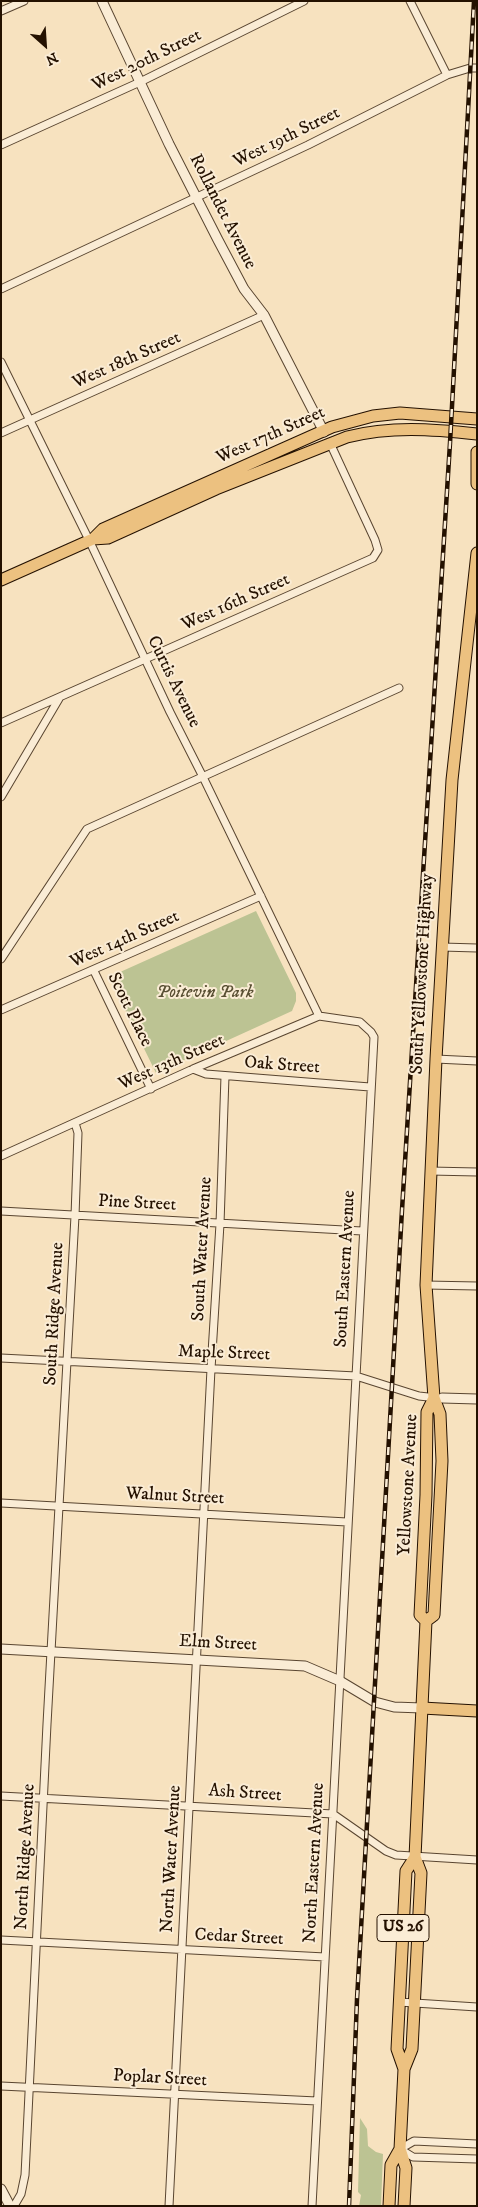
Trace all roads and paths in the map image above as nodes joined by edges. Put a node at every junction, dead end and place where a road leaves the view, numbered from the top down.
1 (24, 1) edge
2 (102, 1) edge
3 (304, 1) edge
4 (410, 1) edge
5 (1, 11) edge
6 (477, 68) edge
7 (447, 75) junction
8 (140, 82) junction
9 (1, 145) edge
10 (196, 198) junction
11 (1, 289) edge
12 (264, 315) junction
13 (1, 362) edge
14 (376, 416) junction
15 (477, 419) edge
16 (29, 420) junction
17 (324, 432) junction
18 (1, 433) edge
19 (477, 434) edge
20 (330, 443) junction
21 (477, 452) edge
22 (261, 471) junction
23 (477, 484) edge
24 (91, 539) junction
25 (477, 553) edge
26 (1, 580) edge
27 (471, 644) edge
28 (145, 660) junction
29 (399, 688) dead end
30 (60, 697) junction
31 (1, 723) edge
32 (203, 777) junction
33 (1, 797) edge
34 (261, 896) junction
35 (442, 947) junction
36 (477, 948) edge
37 (1, 959) edge
38 (94, 971) junction
39 (1, 1010) edge
40 (319, 1016) junction
41 (436, 1059) junction
42 (477, 1061) edge
43 (193, 1069) junction
44 (225, 1076) junction
45 (370, 1087) junction
46 (151, 1089) junction
47 (75, 1123) junction
48 (1, 1156) edge
49 (430, 1171) junction
50 (477, 1172) edge
51 (1, 1211) edge
52 (75, 1216) junction
53 (220, 1224) junction
54 (362, 1231) junction
55 (426, 1285) junction
56 (477, 1286) edge
57 (1, 1358) edge
58 (67, 1361) junction
59 (211, 1369) junction
60 (356, 1376) junction
61 (438, 1398) junction
62 (477, 1399) edge
63 (1, 1503) edge
64 (60, 1506) junction
65 (205, 1514) junction
66 (347, 1522) junction
67 (1, 1649) edge
68 (52, 1651) junction
69 (197, 1658) junction
70 (340, 1681) junction
71 (422, 1708) junction
72 (477, 1711) edge
73 (1, 1796) edge
74 (45, 1798) junction
75 (190, 1805) junction
76 (332, 1814) junction
77 (415, 1857) junction
78 (477, 1860) edge
79 (1, 1940) edge
80 (37, 1942) junction
81 (182, 1950) junction
82 (324, 1957) junction
83 (399, 2002) junction
84 (414, 2002) junction
85 (477, 2007) edge
86 (404, 2069) junction
87 (1, 2086) edge
88 (30, 2088) junction
89 (175, 2095) junction
90 (317, 2100) junction
91 (477, 2144) edge
92 (400, 2148) junction
93 (477, 2159) edge
94 (1, 2189) edge
95 (10, 2206) edge
96 (14, 2206) edge
97 (169, 2206) edge
98 (312, 2206) edge
99 (389, 2206) edge
100 (404, 2206) edge

1 - 5 street
2 - 8 street, Rollandet Avenue
3 - 8 street, West 20th Street
4 - 7 street
6 - 7 street, West 19th Street
7 - 10 street, West 19th Street
8 - 9 street, West 20th Street
8 - 10 street, Rollandet Avenue
10 - 11 street, West 19th Street
10 - 12 street, Rollandet Avenue
12 - 16 street, West 18th Street
12 - 17 street, Rollandet Avenue
13 - 16 street, Curtis Avenue
14 - 15 main road, West 17th Street
14 - 17 main road, West 17th Street
14 - 20 main road
16 - 18 street, West 18th Street
16 - 24 street, Curtis Avenue
17 - 22 main road
17 - 24 main road, West 17th Street
19 - 20 main road, West 17th Street
20 - 22 main road, West 17th Street
20 - 28 street, West 16th Street
21 - 23 main road
22 - 24 main road, West 17th Street
24 - 26 main road, West 17th Street
24 - 28 street, Curtis Avenue
25 - 27 main road, South Yellowstone Highway
27 - 35 main road, South Yellowstone Highway
28 - 30 street, West 16th Street
28 - 32 street, Curtis Avenue
29 - 32 street
30 - 31 street, West 16th Street
30 - 33 street
32 - 34 street, Curtis Avenue
32 - 37 street
34 - 38 street, West 14th Street
34 - 40 street, Curtis Avenue
35 - 36 street
35 - 41 main road, South Yellowstone Highway
38 - 39 street, West 14th Street
38 - 46 street, Scott Place
40 - 43 street, West 13th Street
40 - 45 street, South Eastern Avenue
41 - 42 street
41 - 49 main road, South Yellowstone Highway
43 - 44 street, Oak Street
43 - 46 street, West 13th Street
44 - 45 street, Oak Street
44 - 53 street, South Water Avenue
45 - 54 street, South Eastern Avenue
46 - 47 street, West 13th Street
47 - 48 street, West 13th Street
47 - 52 street, South Ridge Avenue
49 - 50 street
49 - 55 main road, South Yellowstone Highway
51 - 52 street, Pine Street
52 - 53 street, Pine Street
52 - 58 street, South Ridge Avenue
53 - 54 street, Pine Street
53 - 59 street, South Water Avenue
54 - 60 street, South Eastern Avenue
55 - 56 street
55 - 61 main road, South Yellowstone Highway
57 - 58 street, Maple Street
58 - 59 street, Maple Street
58 - 64 street, South Ridge Avenue
59 - 60 street, Maple Street
59 - 65 street, South Water Avenue
60 - 61 street, Maple Street
60 - 66 street, South Eastern Avenue
61 - 62 street
61 - 71 main road, Yellowstone Avenue
63 - 64 street, Walnut Street
64 - 65 street, Walnut Street
64 - 68 street, North Ridge Avenue
65 - 66 street, Walnut Street
65 - 69 street, North Water Avenue
66 - 70 street, North Eastern Avenue
67 - 68 street, Elm Street
68 - 69 street, Elm Street
68 - 74 street, North Ridge Avenue
69 - 70 street, Elm Street
69 - 75 street, North Water Avenue
70 - 71 street, Elm Street
70 - 76 street, North Eastern Avenue
71 - 72 main road
71 - 77 main road, Yellowstone Avenue / US 26
73 - 74 street, Ash Street
74 - 75 street, Ash Street
74 - 80 street, North Ridge Avenue
75 - 76 street, Ash Street
75 - 81 street, North Water Avenue
76 - 77 street
76 - 82 street, North Eastern Avenue
77 - 78 street
77 - 83 main road, Yellowstone Avenue / US 26
77 - 84 main road, Yellowstone Avenue / US 26
79 - 80 street, Cedar Street
80 - 81 street, Cedar Street
80 - 88 street, North Ridge Avenue
81 - 82 street, Cedar Street
81 - 89 street, North Water Avenue
82 - 90 street, North Eastern Avenue
83 - 84 street
83 - 86 main road, Yellowstone Avenue / US 26
84 - 85 street
84 - 86 main road, Yellowstone Avenue / US 26
86 - 92 main road, Yellowstone Avenue / US 26
87 - 88 street, Poplar Street
88 - 89 street, Poplar Street
88 - 96 street, North Ridge Avenue
89 - 90 street, Poplar Street
89 - 97 street, North Water Avenue
90 - 98 street, North Eastern Avenue
91 - 92 street
92 - 93 street
92 - 99 main road, Yellowstone Avenue / US 26
92 - 100 main road, Yellowstone Avenue / US 26
94 - 95 street

